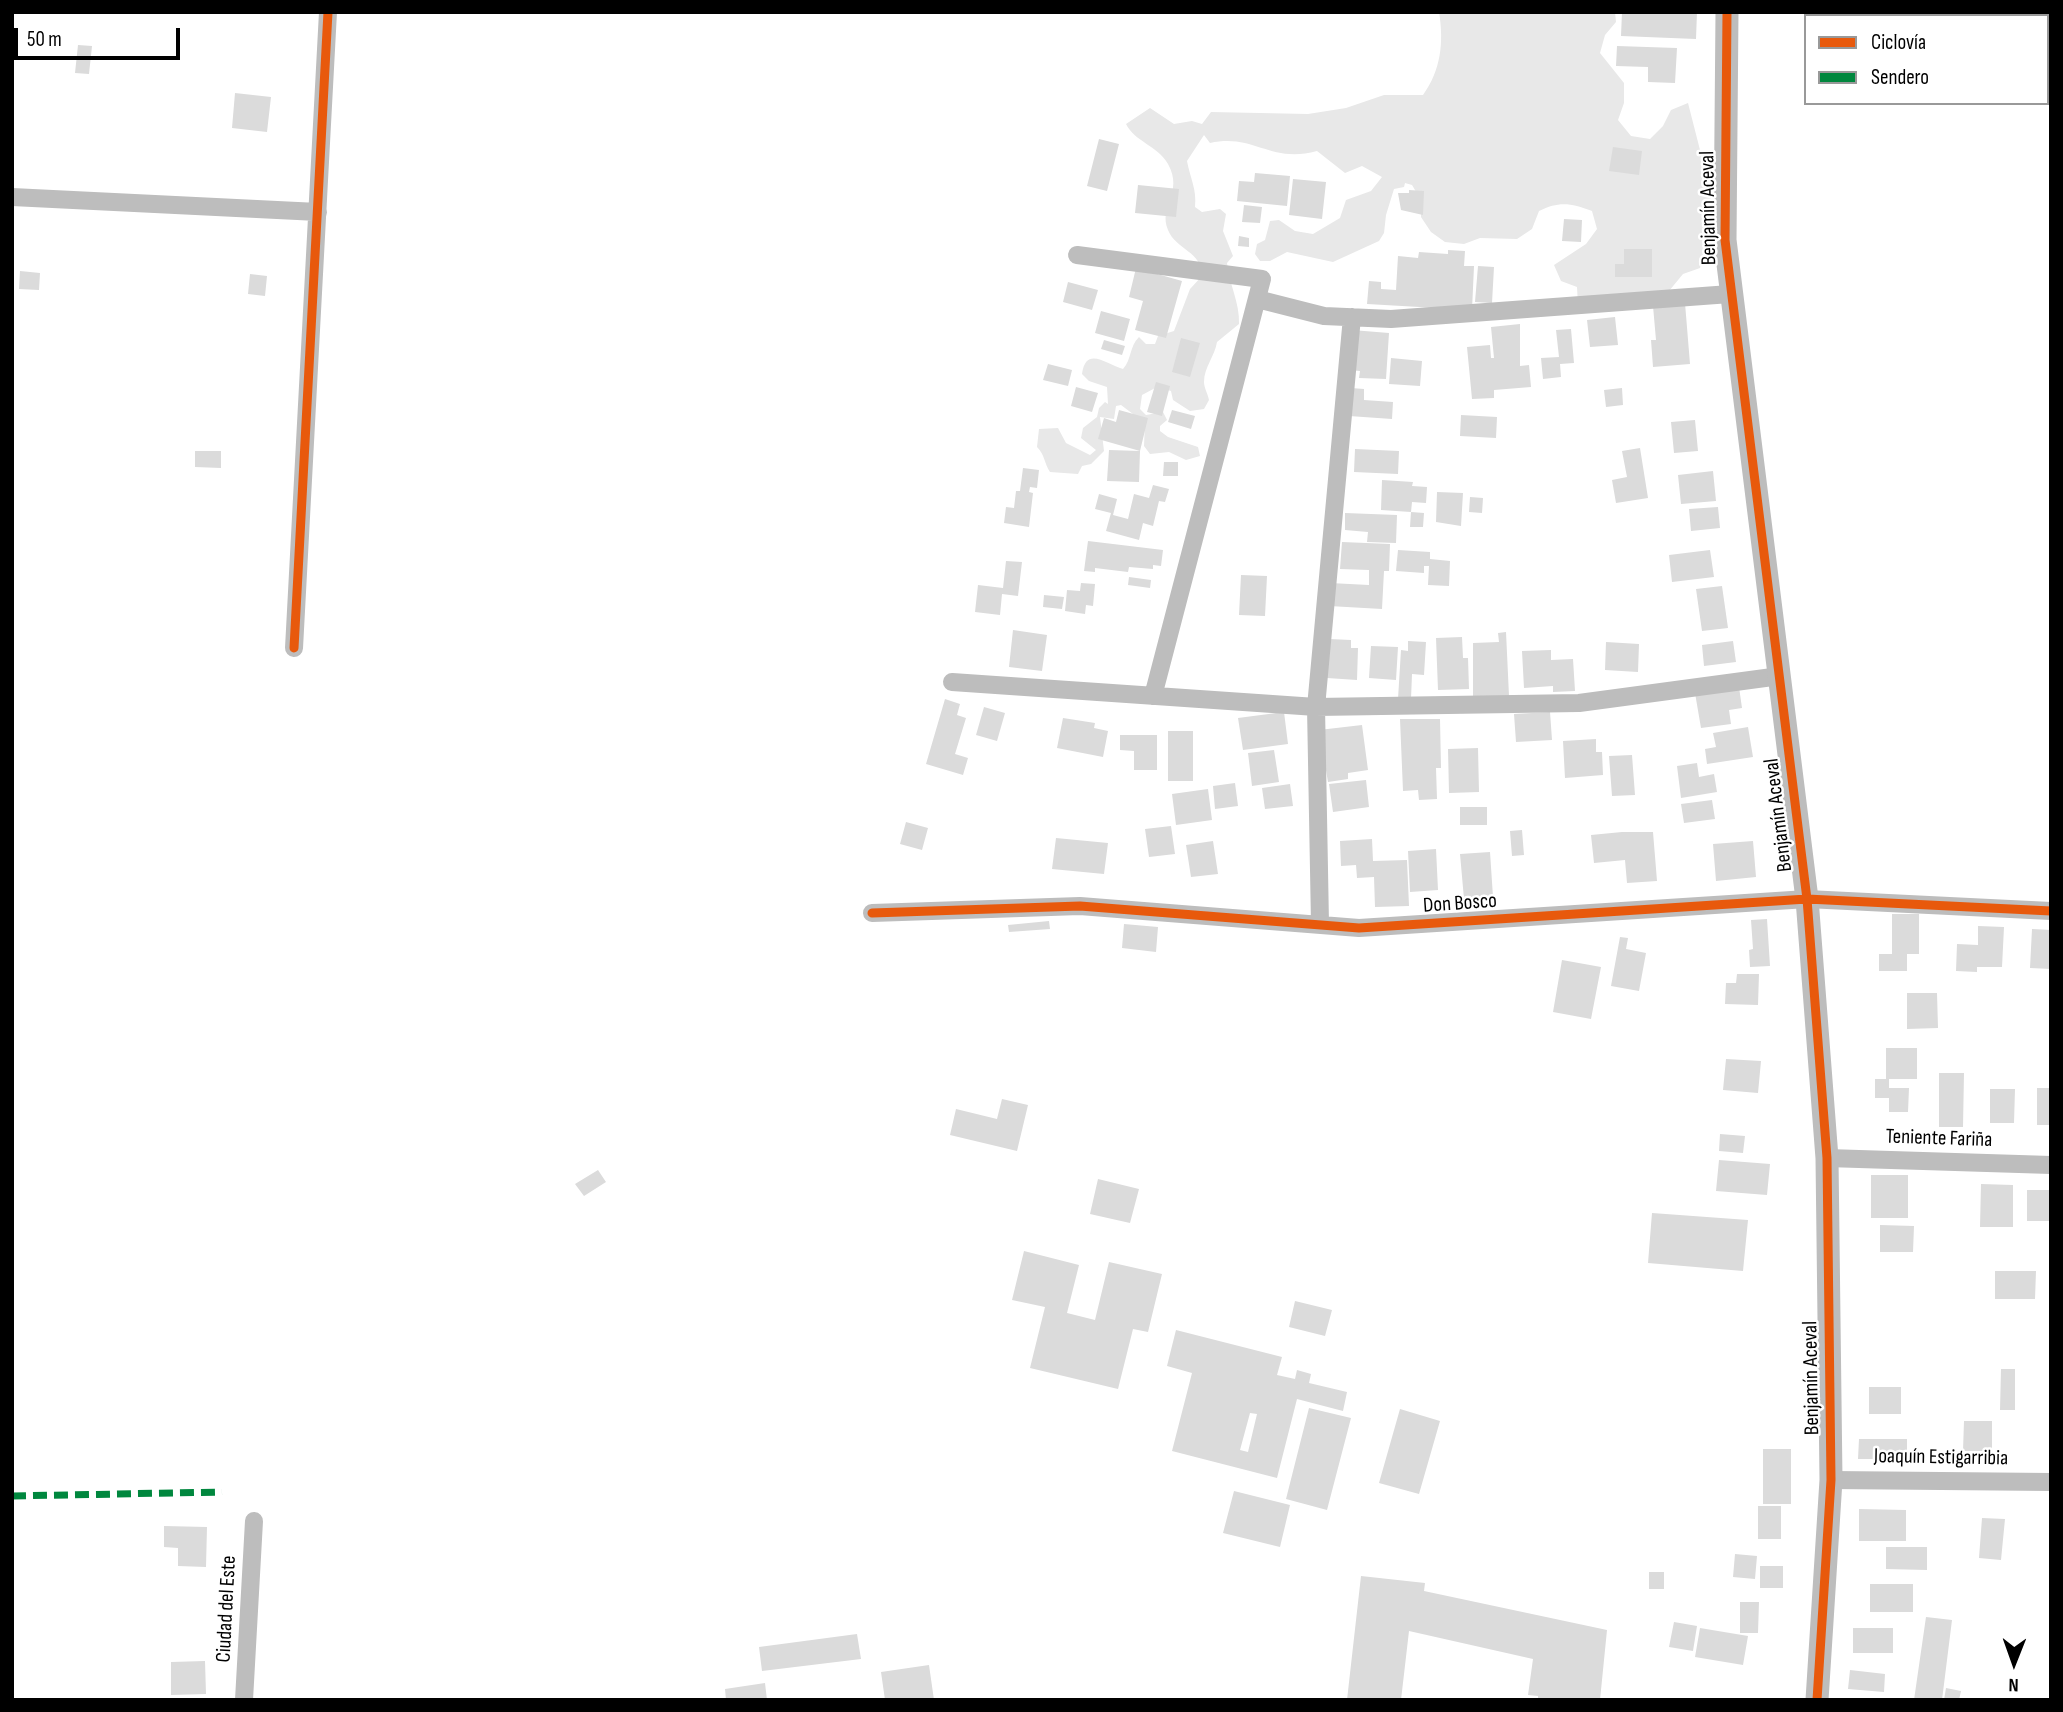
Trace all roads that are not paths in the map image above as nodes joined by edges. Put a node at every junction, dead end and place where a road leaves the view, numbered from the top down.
1 (328, 12) edge
2 (1727, 12) edge
3 (12, 197) edge
4 (318, 212) junction
5 (1077, 255) dead end
6 (1730, 294) junction
7 (1257, 299) junction
8 (1352, 317) junction
9 (294, 649) dead end
10 (1780, 676) junction
11 (951, 682) dead end
12 (1153, 696) junction
13 (1316, 706) junction
14 (1807, 899) junction
15 (2051, 911) edge
16 (872, 913) dead end
17 (1320, 924) junction
18 (1827, 1158) junction
19 (2051, 1165) edge
20 (1831, 1480) junction
21 (2051, 1482) edge
22 (254, 1521) dead end
23 (244, 1700) edge
24 (1817, 1700) edge

1 - 4 street
2 - 6 street, Benjamín Aceval
3 - 4 street
4 - 9 street
5 - 7 street
6 - 8 street
6 - 10 street, Benjamín Aceval
7 - 8 street
7 - 12 street
8 - 13 street
10 - 13 street
10 - 14 street, Benjamín Aceval
11 - 12 street
12 - 13 street
13 - 17 street
14 - 15 street, Don Bosco
14 - 17 street, Don Bosco
14 - 18 street, Benjamín Aceval
16 - 17 street, Don Bosco
18 - 19 street, Teniente Fariña
18 - 20 street, Benjamín Aceval
20 - 21 street, Joaquín Estigarribia
20 - 24 street, Benjamín Aceval
22 - 23 street, Ciudad del Este

